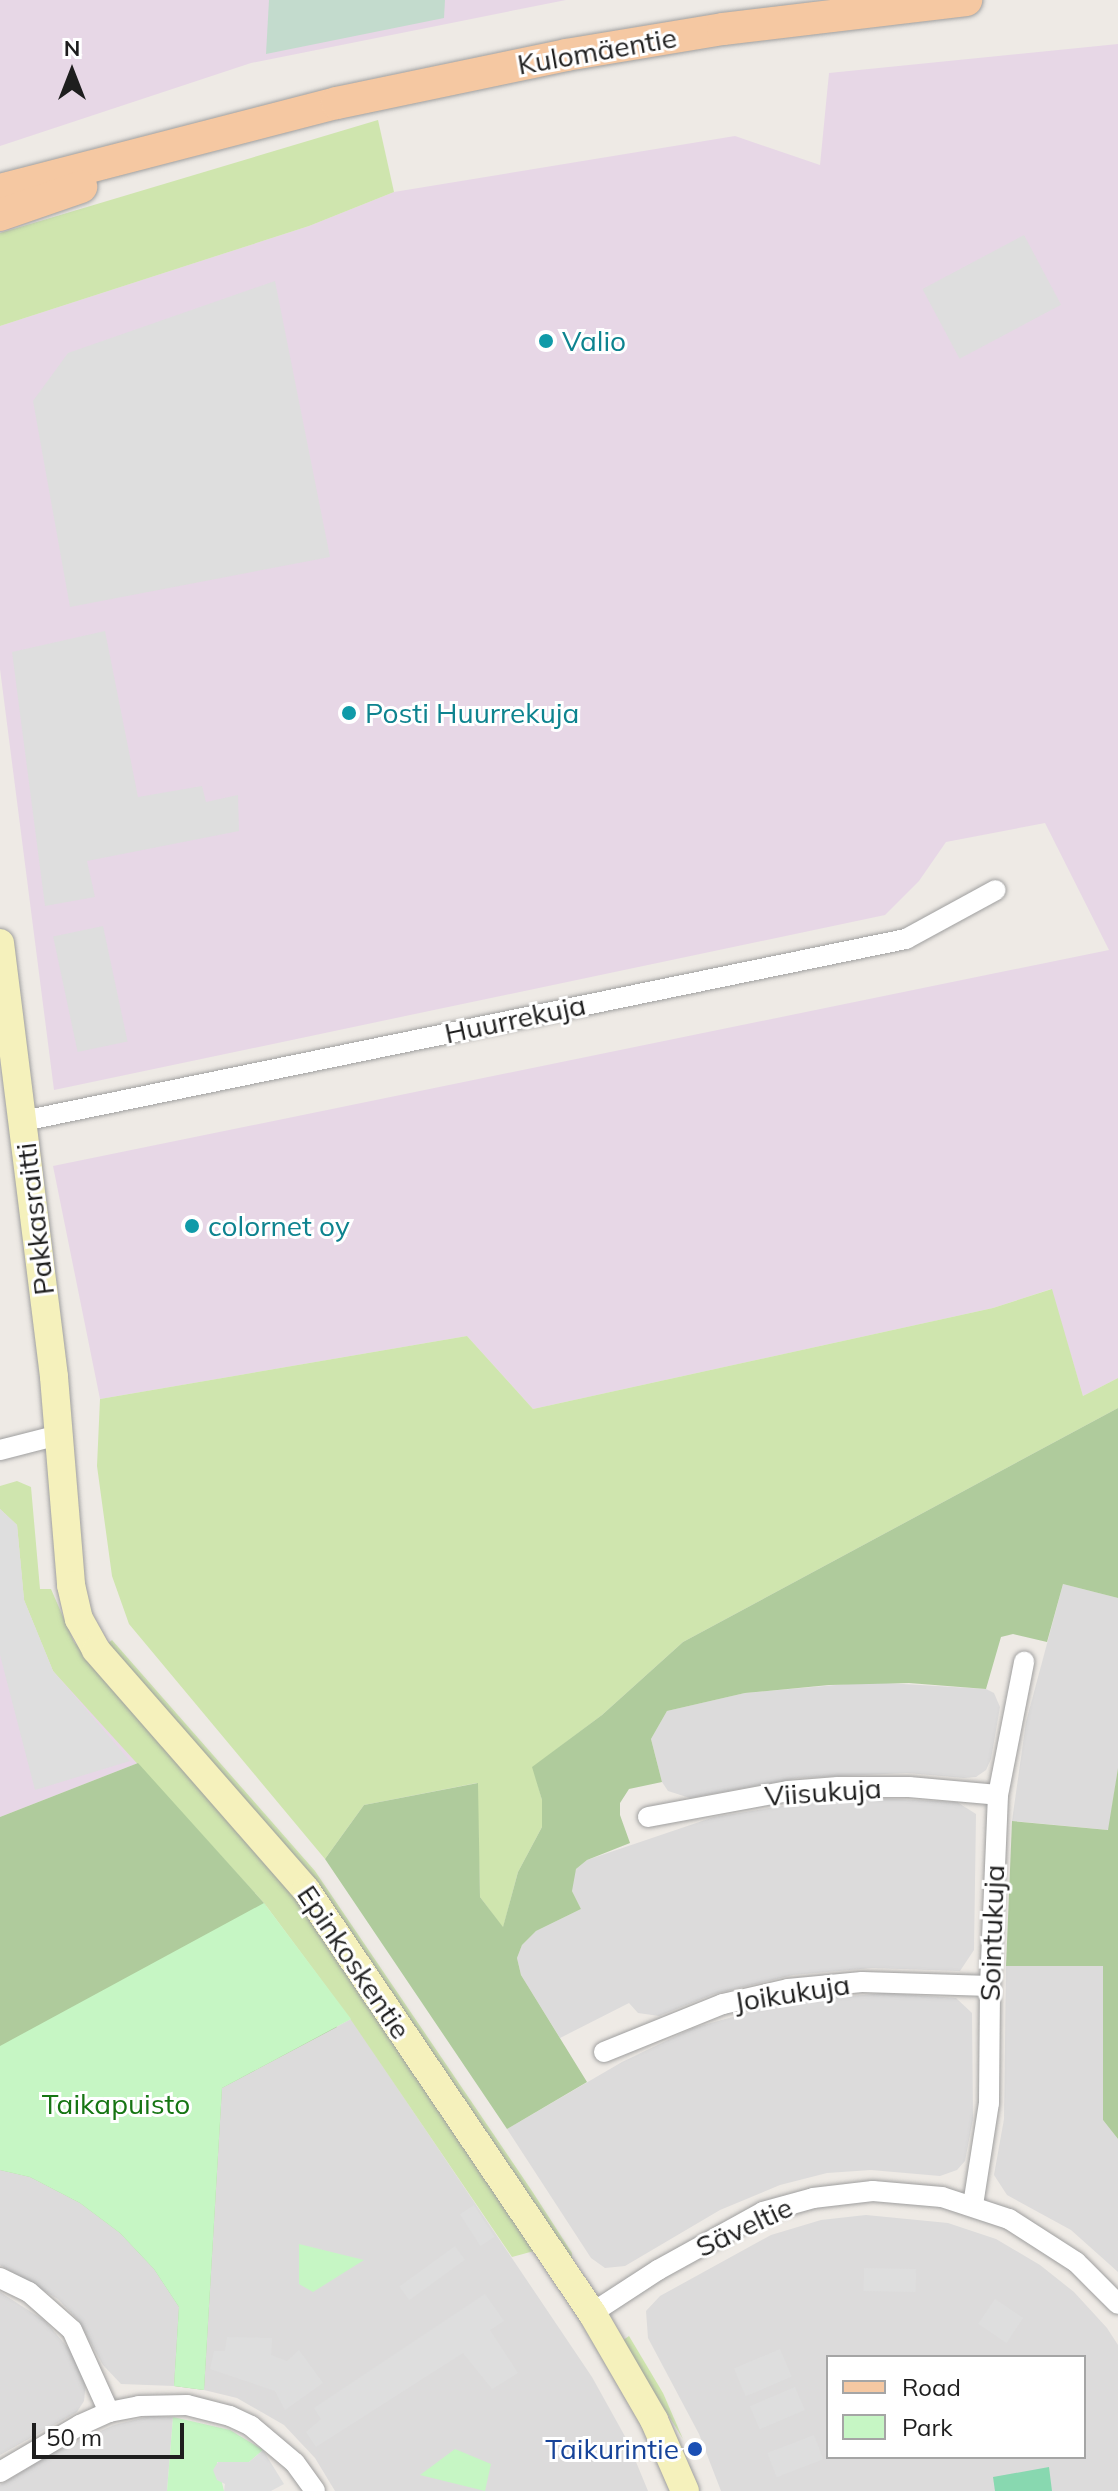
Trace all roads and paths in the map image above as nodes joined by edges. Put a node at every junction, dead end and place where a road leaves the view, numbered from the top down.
1 (966, 0) edge
2 (234, 131) junction
3 (0, 190) edge
4 (0, 215) edge
5 (996, 890) dead end
6 (0, 943) edge
7 (23, 1121) junction
8 (59, 1435) junction
9 (0, 1450) edge
10 (1024, 1662) dead end
11 (998, 1795) junction
12 (648, 1817) dead end
13 (990, 1986) junction
14 (604, 2052) dead end
15 (973, 2205) junction
16 (0, 2278) edge
17 (1118, 2304) edge
18 (592, 2313) junction
19 (109, 2412) junction
20 (0, 2472) edge
21 (315, 2491) edge
22 (685, 2491) edge

1 - 2 main road, Kulomäentie
2 - 3 main road, Kulomäentie
2 - 4 main road, Kulomäentie
5 - 7 street, Huurrekuja
6 - 7 street, Pakkasraitti
7 - 8 street, Pakkasraitti
8 - 9 street
8 - 18 street, Epinkoskentie
10 - 11 street, Sointukuja
11 - 12 street, Viisukuja
11 - 13 street, Sointukuja
13 - 14 street, Joikukuja
13 - 15 street, Sointukuja
15 - 17 street, Säveltie
15 - 18 street, Säveltie
16 - 19 street
18 - 22 street, Epinkoskentie
19 - 20 street
19 - 21 street

